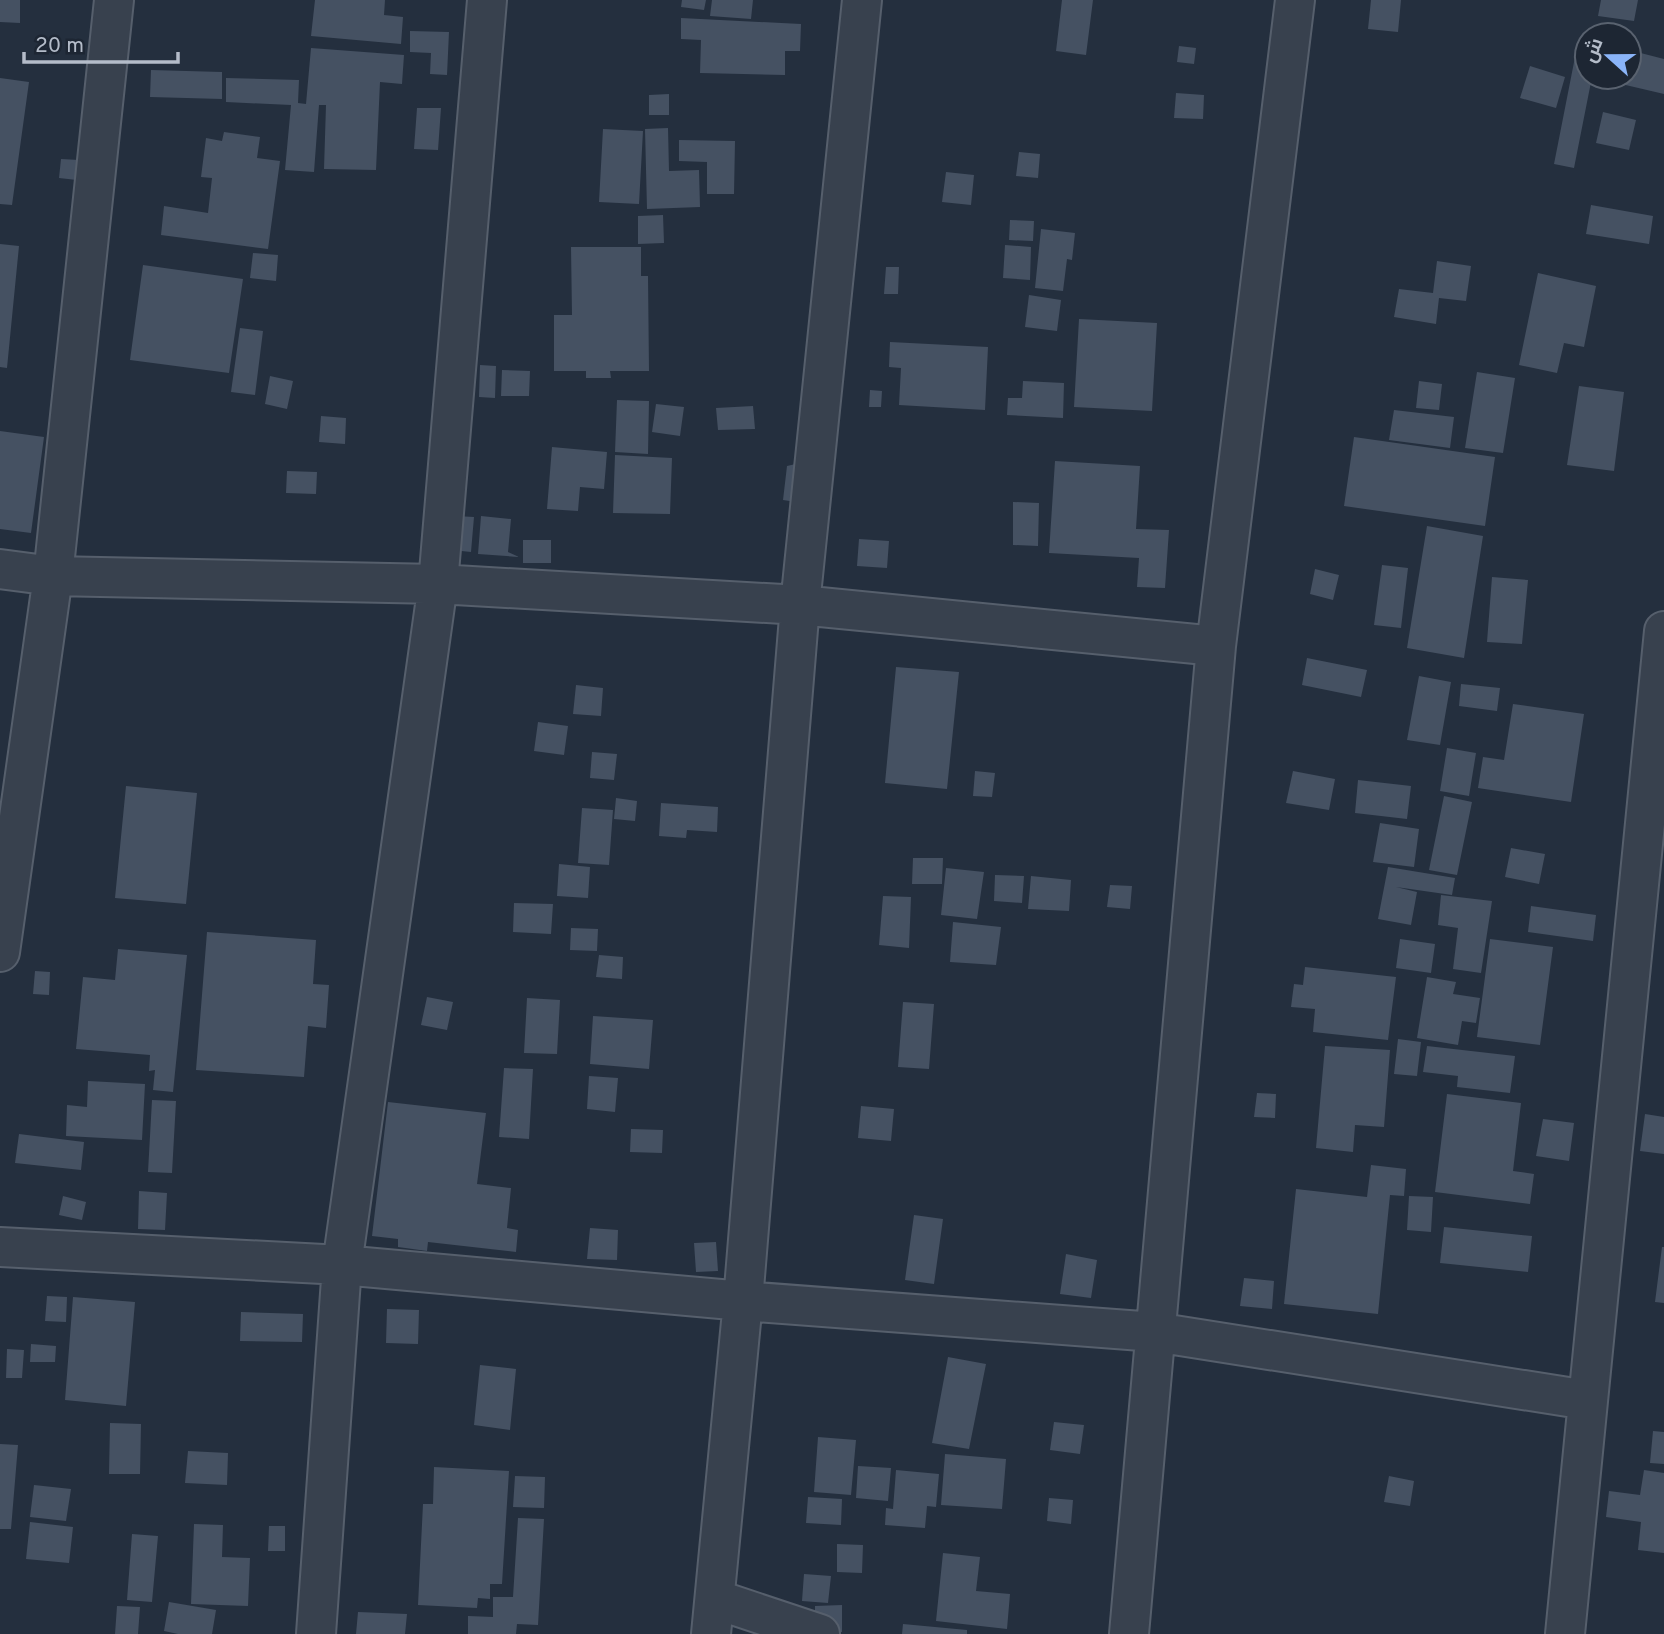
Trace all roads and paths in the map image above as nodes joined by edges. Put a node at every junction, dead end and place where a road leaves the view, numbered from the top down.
1 (114, 0) edge
2 (487, 0) edge
3 (862, 0) edge
4 (1295, 0) edge
5 (0, 569) edge
6 (53, 576) junction
7 (438, 584) junction
8 (800, 606) junction
9 (1664, 631) edge
10 (1216, 646) junction
11 (0, 952) edge
12 (0, 1247) edge
13 (342, 1265) junction
14 (743, 1301) junction
15 (1155, 1332) junction
16 (1587, 1400) junction
17 (713, 1616) edge
18 (316, 1634) edge
19 (820, 1634) edge
20 (1129, 1634) edge
21 (1565, 1634) edge

1 - 6 street
2 - 7 street
3 - 8 street
4 - 10 street
5 - 6 street
6 - 7 street
6 - 11 street
7 - 8 street
7 - 13 street
8 - 10 street
8 - 14 street
9 - 16 street
10 - 15 street
12 - 13 street
13 - 14 street
13 - 18 street
14 - 15 street
14 - 17 street
15 - 16 street
15 - 20 street
16 - 21 street
17 - 19 street

